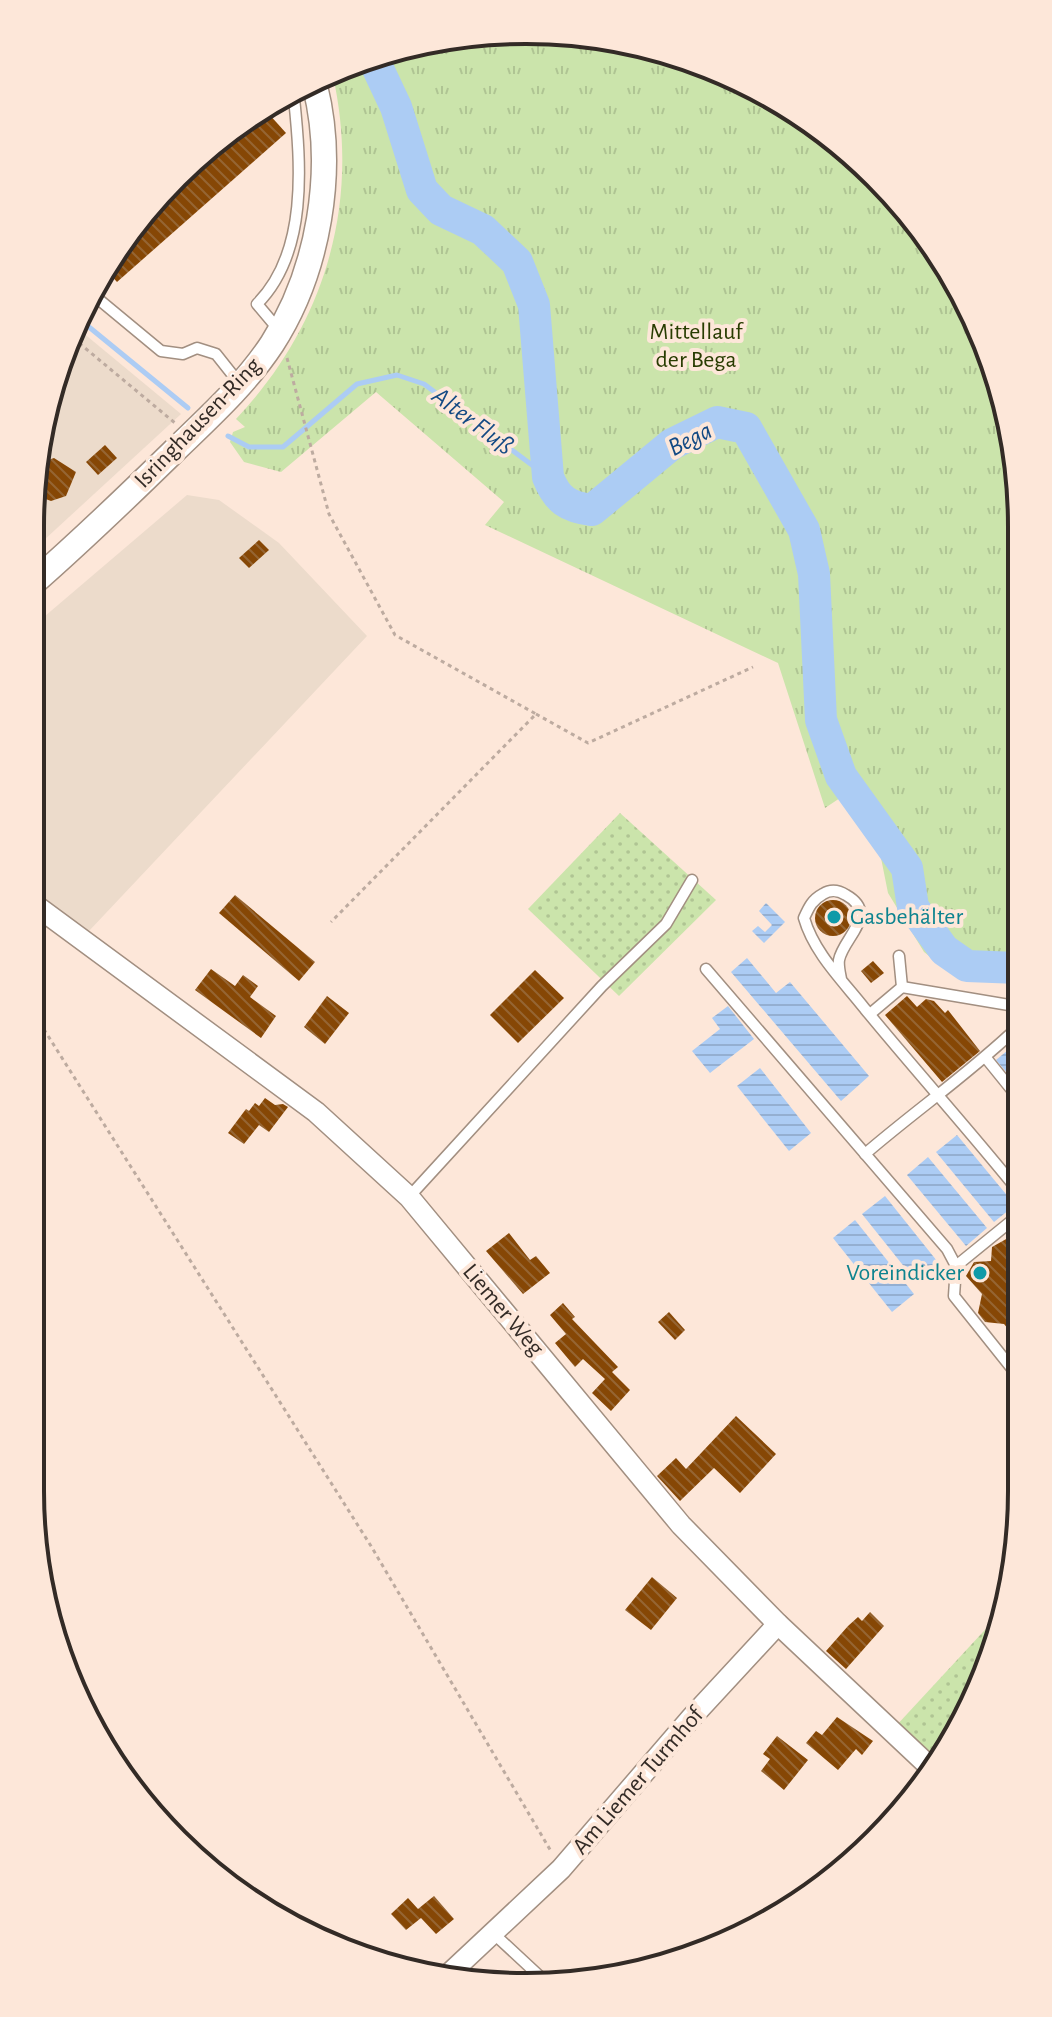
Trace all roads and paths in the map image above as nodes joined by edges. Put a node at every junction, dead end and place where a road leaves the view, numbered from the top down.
1 (316, 93) edge
2 (295, 104) edge
3 (100, 301) edge
4 (277, 334) junction
5 (80, 344) edge
6 (240, 385) junction
7 (189, 437) junction
8 (44, 573) edge
9 (753, 667) dead end
10 (536, 714) junction
11 (692, 880) dead end
12 (44, 912) edge
13 (331, 922) dead end
14 (899, 956) dead end
15 (706, 969) dead end
16 (841, 979) junction
17 (902, 987) junction
18 (1008, 1005) edge
19 (870, 1014) junction
20 (44, 1030) edge
21 (1008, 1037) edge
22 (986, 1058) junction
23 (1008, 1085) edge
24 (940, 1097) junction
25 (865, 1154) junction
26 (1008, 1175) edge
27 (409, 1197) junction
28 (1008, 1224) edge
29 (956, 1266) junction
30 (1008, 1364) edge
31 (778, 1624) junction
32 (925, 1762) edge
33 (561, 1869) junction
34 (493, 1933) junction
35 (456, 1968) edge
36 (536, 1973) edge

1 - 4 street, Isringhausen-Ring
2 - 4 lane
3 - 6 lane
4 - 6 street, Isringhausen-Ring
4 - 10 path
5 - 7 path
6 - 7 street, Isringhausen-Ring
7 - 8 street, Isringhausen-Ring
9 - 10 path
10 - 13 path
11 - 27 lane
12 - 27 street, Liemer Weg
14 - 17 lane
15 - 25 lane
16 - 16 lane
16 - 19 lane
17 - 18 lane
17 - 19 lane
19 - 24 lane
20 - 33 path
21 - 22 lane
22 - 23 lane
22 - 24 lane
24 - 25 lane
24 - 26 lane
25 - 29 lane
27 - 31 street, Liemer Weg
28 - 29 lane
29 - 30 lane
31 - 32 street, Liemer Weg
31 - 33 street, Am Liemer Turmhof
33 - 34 street, Am Liemer Turmhof
34 - 35 street, Am Liemer Turmhof
34 - 36 lane

